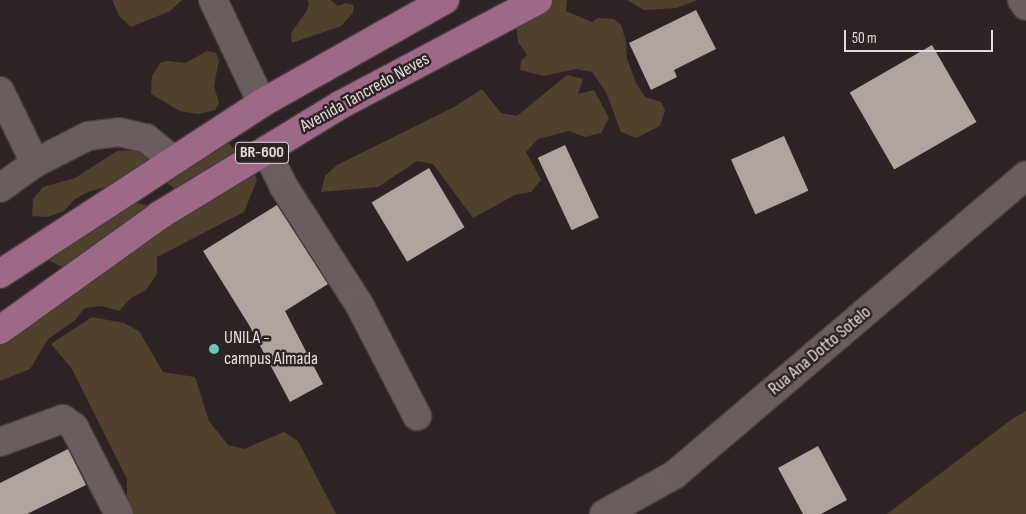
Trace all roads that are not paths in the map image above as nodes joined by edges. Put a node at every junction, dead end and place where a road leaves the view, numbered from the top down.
1 (213, 0) edge
2 (445, 0) edge
3 (538, 0) edge
4 (1022, 0) edge
5 (1026, 6) edge
6 (0, 91) edge
7 (262, 103) junction
8 (266, 150) junction
9 (173, 160) junction
10 (35, 163) junction
11 (1026, 175) edge
12 (0, 188) edge
13 (0, 274) edge
14 (0, 330) edge
15 (417, 416) dead end
16 (0, 442) edge
17 (119, 514) edge
18 (604, 514) edge

1 - 7 street
2 - 7 main road, BR-600
3 - 8 main road, Avenida Tancredo Neves / BR-600
4 - 5 street
6 - 10 street
7 - 9 main road, BR-600
8 - 14 main road, Avenida Tancredo Neves / BR-600
8 - 15 street
9 - 10 street
9 - 13 main road, BR-600
10 - 12 street
11 - 18 street, Rua Ana Dotto Sotelo
16 - 17 street

